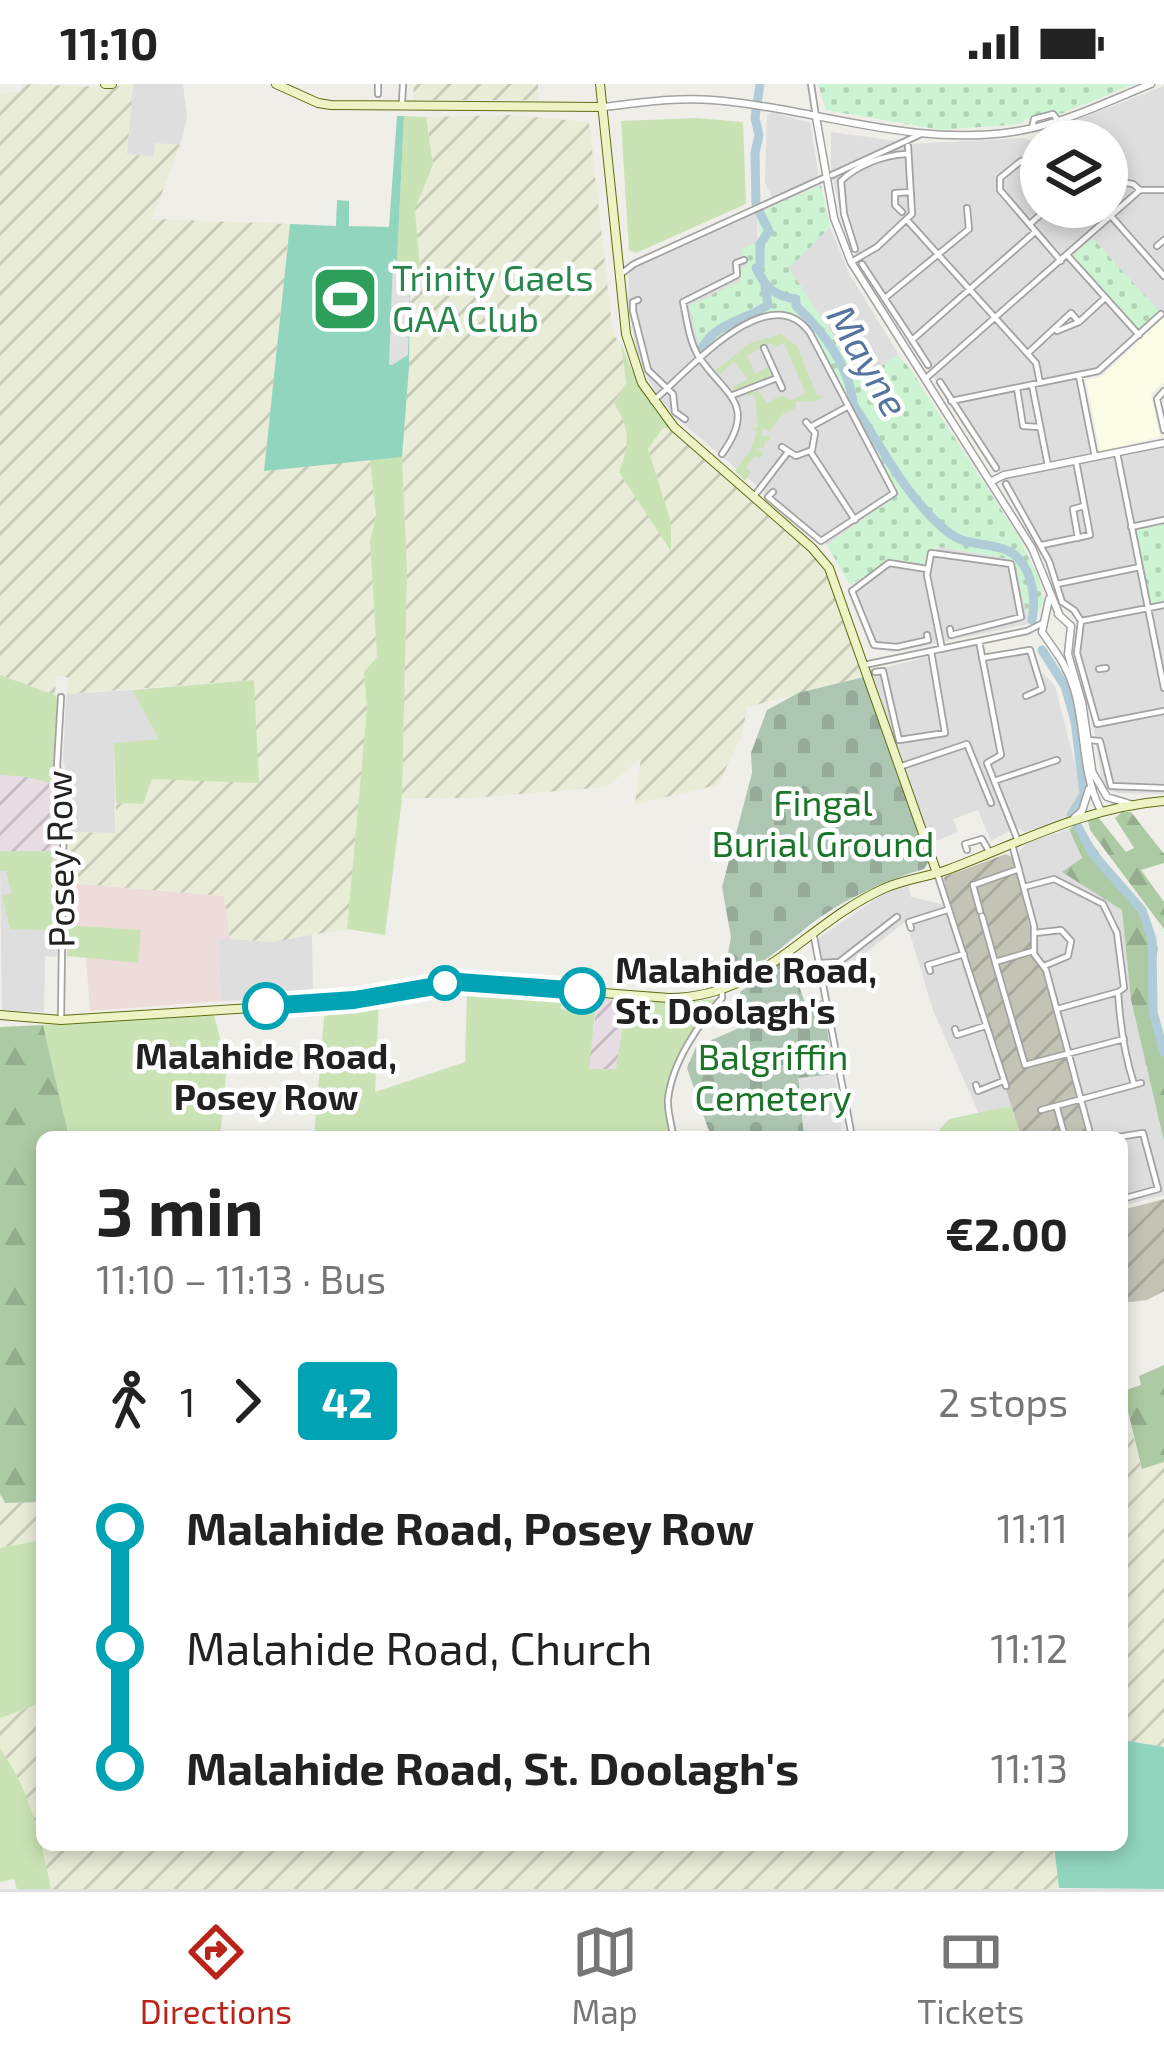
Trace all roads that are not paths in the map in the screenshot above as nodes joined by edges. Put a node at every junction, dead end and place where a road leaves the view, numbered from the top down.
1 (276, 84) edge
2 (378, 84) edge
3 (403, 84) edge
4 (600, 84) edge
5 (811, 84) edge
6 (1151, 84) edge
7 (378, 94) dead end
8 (402, 107) junction
9 (602, 107) junction
10 (816, 117) junction
11 (919, 135) junction
12 (1020, 162) edge
13 (834, 178) junction
14 (1128, 183) edge
15 (1140, 190) junction
16 (1164, 190) edge
17 (911, 192) junction
18 (1128, 201) edge
19 (967, 208) dead end
20 (902, 212) dead end
21 (1020, 213) edge
22 (906, 221) junction
23 (1032, 228) edge
24 (1098, 228) edge
25 (1122, 228) edge
26 (1035, 232) junction
27 (615, 236) junction
28 (1164, 240) edge
29 (1157, 246) dead end
30 (856, 249) dead end
31 (938, 254) junction
32 (1064, 259) junction
33 (745, 260) dead end
34 (850, 262) junction
35 (862, 264) dead end
36 (621, 274) junction
37 (1164, 276) edge
38 (969, 289) junction
39 (885, 298) junction
40 (1105, 298) junction
41 (638, 300) dead end
42 (622, 306) junction
43 (1161, 314) edge
44 (996, 318) junction
45 (1078, 322) junction
46 (1052, 331) junction
47 (1139, 335) junction
48 (912, 340) junction
49 (764, 348) dead end
50 (1028, 353) junction
51 (700, 358) junction
52 (928, 365) dead end
53 (1079, 376) junction
54 (778, 378) junction
55 (925, 380) junction
56 (940, 382) dead end
57 (1036, 384) junction
58 (668, 388) junction
59 (782, 388) dead end
60 (1017, 388) junction
61 (1164, 391) edge
62 (733, 395) junction
63 (653, 401) junction
64 (951, 401) junction
65 (847, 407) junction
66 (685, 419) dead end
67 (1040, 426) junction
68 (1164, 430) edge
69 (1164, 443) edge
70 (810, 452) junction
71 (1117, 453) junction
72 (722, 454) dead end
73 (1095, 458) junction
74 (1076, 461) junction
75 (1048, 466) junction
76 (995, 468) dead end
77 (990, 482) junction
78 (1006, 484) dead end
79 (773, 492) dead end
80 (752, 499) junction
81 (1084, 506) junction
82 (856, 520) junction
83 (1164, 520) edge
84 (1131, 527) junction
85 (1078, 538) junction
86 (1042, 545) junction
87 (1140, 567) junction
88 (927, 568) junction
89 (1057, 584) junction
90 (1049, 594) junction
91 (1164, 605) edge
92 (1148, 608) junction
93 (1059, 614) junction
94 (1044, 621) junction
95 (1081, 621) junction
96 (950, 628) dead end
97 (1027, 631) junction
98 (1070, 633) junction
99 (927, 635) dead end
100 (1048, 639) junction
101 (979, 641) junction
102 (942, 649) junction
103 (931, 651) junction
104 (982, 658) junction
105 (864, 665) junction
106 (875, 672) dead end
107 (1164, 688) edge
108 (1026, 696) dead end
109 (61, 698) dead end
110 (1164, 711) edge
111 (1088, 740) junction
112 (1057, 760) dead end
113 (1085, 761) junction
114 (899, 767) junction
115 (1091, 770) junction
116 (994, 781) junction
117 (1164, 788) edge
118 (991, 802) dead end
119 (1134, 803) junction
120 (1164, 803) edge
121 (1100, 809) junction
122 (1070, 821) junction
123 (1015, 843) junction
124 (968, 850) dead end
125 (990, 853) junction
126 (1019, 869) junction
127 (938, 873) junction
128 (1024, 887) junction
129 (947, 910) junction
130 (897, 917) dead end
131 (911, 928) dead end
132 (812, 932) junction
133 (1035, 933) junction
134 (1034, 951) junction
135 (964, 954) junction
136 (995, 962) junction
137 (819, 963) junction
138 (1044, 966) junction
139 (930, 971) dead end
140 (722, 992) junction
141 (1118, 992) junction
142 (1057, 1009) junction
143 (0, 1015) edge
144 (62, 1020) junction
145 (985, 1025) junction
146 (955, 1029) dead end
147 (1124, 1039) junction
148 (1069, 1053) junction
149 (976, 1085) dead end
150 (1082, 1098) junction
151 (1057, 1106) junction
152 (1041, 1110) dead end
153 (672, 1131) edge
154 (851, 1131) edge
155 (1063, 1131) edge
156 (1090, 1131) edge
157 (1128, 1135) edge
158 (1160, 1188) edge
159 (1128, 1196) edge

1 - 8 main road
2 - 7 street
3 - 8 street
4 - 9 main road
5 - 10 street
6 - 11 street
8 - 9 main road
9 - 10 street
9 - 27 main road
10 - 11 street
10 - 13 street
11 - 13 street
12 - 21 street
13 - 17 street
13 - 30 street
13 - 34 street
13 - 36 street
14 - 15 street
15 - 16 street
15 - 18 street
17 - 20 street
17 - 22 street
19 - 31 street
22 - 31 street
22 - 34 street
23 - 26 street
24 - 32 street
25 - 37 street
26 - 32 street
26 - 38 street
27 - 36 main road
27 - 42 main road
28 - 29 street
31 - 38 street
31 - 39 street
32 - 40 street
32 - 44 street
33 - 51 street
34 - 55 street
35 - 39 street
36 - 42 main road
38 - 44 street
38 - 48 street
39 - 48 street
40 - 45 street
40 - 47 street
41 - 58 street
42 - 63 main road
43 - 47 street
44 - 50 street
44 - 55 street
45 - 46 street
45 - 46 street
46 - 50 street
47 - 53 street
48 - 52 street
49 - 54 street
50 - 57 street
51 - 58 street
51 - 62 street
51 - 65 street
53 - 57 street
53 - 73 street
54 - 59 street
54 - 62 street
55 - 77 street
56 - 64 street
57 - 60 street
57 - 67 street
58 - 63 street
58 - 66 street
60 - 64 street
60 - 67 street
61 - 68 street
62 - 72 street
63 - 80 main road
64 - 76 street
65 - 70 street
65 - 82 street
67 - 75 street
69 - 71 street
70 - 80 street
70 - 82 street
71 - 73 street
71 - 84 street
73 - 74 street
74 - 75 street
74 - 81 street
75 - 77 street
77 - 90 street
78 - 86 street
79 - 82 street
80 - 105 main road
81 - 85 street
81 - 85 street
83 - 84 street
84 - 87 street
85 - 86 street
86 - 89 street
87 - 89 street
87 - 92 street
88 - 96 street
88 - 99 street
88 - 102 street
89 - 95 street
90 - 93 street
90 - 94 street
91 - 92 street
92 - 95 street
92 - 107 street
93 - 94 street
93 - 98 street
94 - 97 street
94 - 100 street
95 - 110 street
97 - 100 street
97 - 101 street
98 - 100 street
98 - 111 street
100 - 113 street
101 - 102 street
101 - 104 street
102 - 103 street
103 - 105 street
103 - 106 street
104 - 108 street
104 - 116 street
105 - 114 main road
109 - 144 street, Posey Row
111 - 115 street
111 - 117 street
112 - 116 street
113 - 121 street
113 - 122 street
114 - 118 street
114 - 127 main road
115 - 119 street
115 - 121 street
116 - 123 street
119 - 120 main road
119 - 121 main road
121 - 122 main road
122 - 123 main road
123 - 125 main road
123 - 126 street
124 - 125 street
125 - 127 main road
126 - 128 street
126 - 136 street
127 - 129 street
127 - 132 main road
128 - 133 street
128 - 141 street
129 - 131 street
129 - 135 street
130 - 137 street
132 - 137 street
132 - 140 main road
133 - 134 street
133 - 138 street
134 - 136 street
134 - 138 street
135 - 139 street
135 - 145 street
136 - 148 street
137 - 154 street
138 - 142 street
140 - 144 main road
140 - 153 street
141 - 142 street
141 - 147 street
142 - 148 street
143 - 144 main road
145 - 146 street
145 - 149 street
147 - 148 street
147 - 150 street
148 - 150 street
150 - 151 street
150 - 156 street
151 - 152 street
151 - 155 street
157 - 158 street
158 - 159 street

